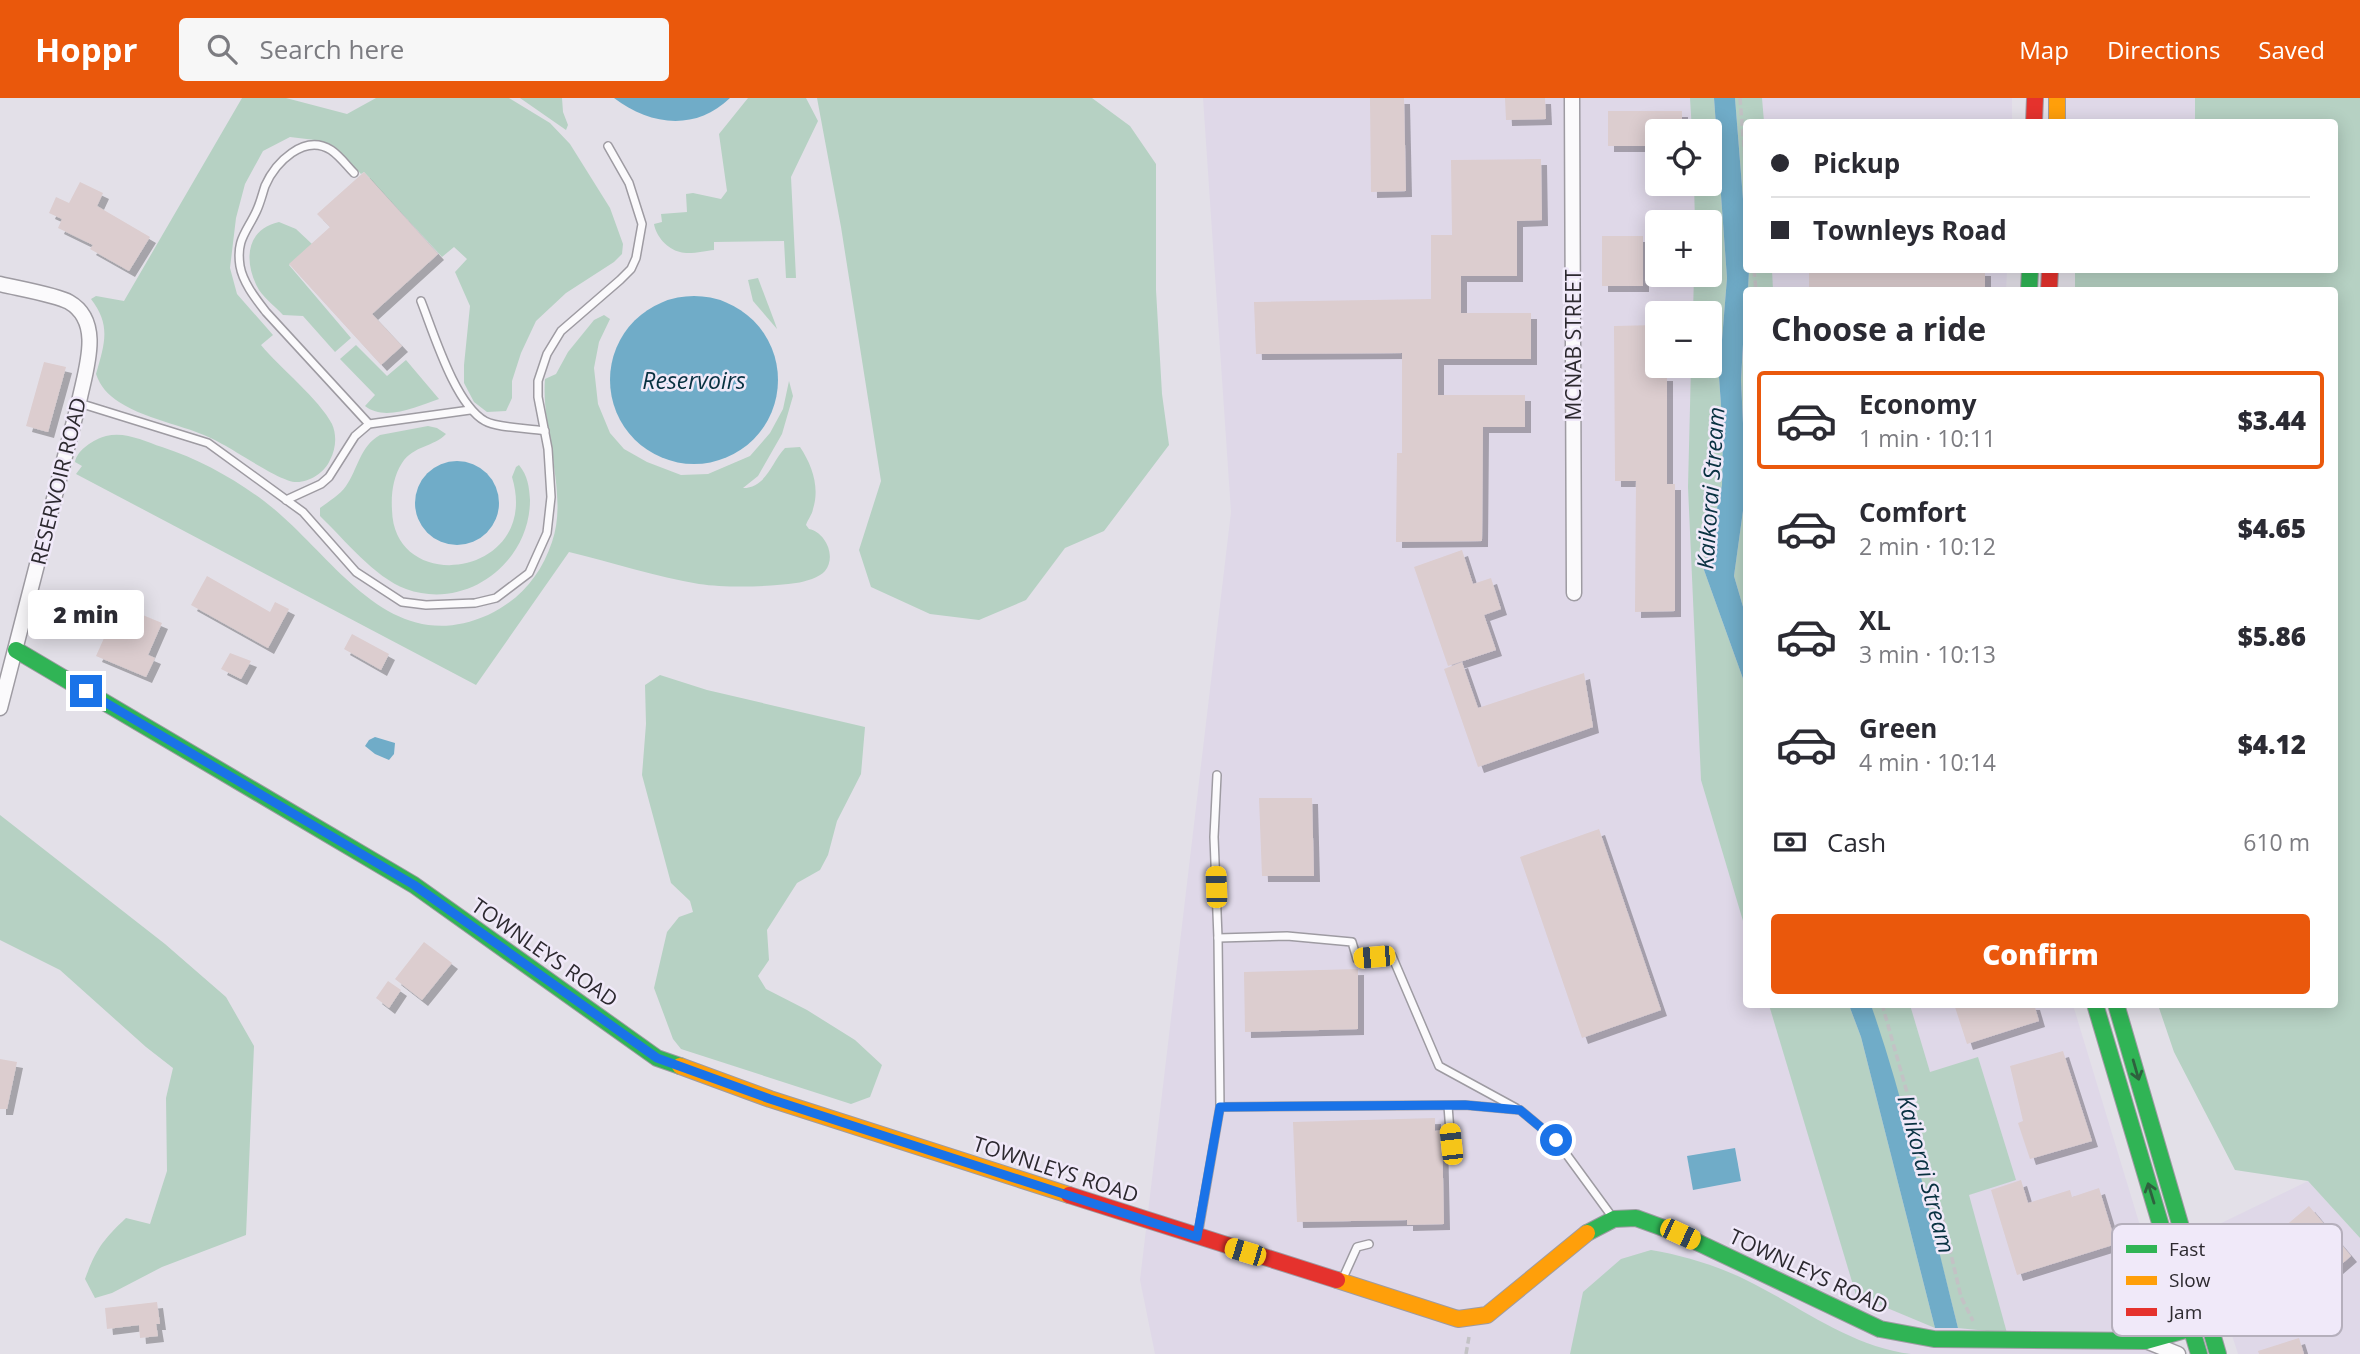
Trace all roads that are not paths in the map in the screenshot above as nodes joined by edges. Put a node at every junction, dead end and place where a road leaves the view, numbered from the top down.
1 (1572, 98) edge
2 (2035, 98) edge
3 (2057, 98) edge
4 (2034, 119) edge
5 (2057, 119) edge
6 (608, 146) dead end
7 (354, 173) dead end
8 (0, 284) edge
9 (421, 301) dead end
10 (79, 402) junction
11 (470, 410) junction
12 (369, 424) junction
13 (545, 430) junction
14 (286, 499) junction
15 (1574, 593) dead end
16 (16, 650) junction
17 (0, 708) edge
18 (1217, 775) dead end
19 (1218, 938) junction
20 (2096, 1008) edge
21 (2117, 1008) edge
22 (1448, 1106) junction
23 (1220, 1107) junction
24 (1520, 1110) junction
25 (1451, 1144) dead end
26 (1614, 1219) junction
27 (2161, 1224) edge
28 (2181, 1224) edge
29 (1197, 1237) junction
30 (1369, 1244) dead end
31 (1341, 1282) junction
32 (2165, 1336) edge
33 (2194, 1336) edge
34 (2213, 1336) edge
35 (2146, 1341) junction
36 (2178, 1354) edge
37 (2199, 1354) edge
38 (2218, 1354) edge

1 - 15 street, MCNAB STREET
2 - 4 street
3 - 5 street
6 - 13 lane
7 - 12 lane
8 - 10 street, RESERVOIR ROAD
9 - 11 lane
10 - 14 lane
10 - 16 street, RESERVOIR ROAD
11 - 12 lane
11 - 13 lane
12 - 14 lane
13 - 14 lane
16 - 17 street, RESERVOIR ROAD
16 - 29 street, TOWNLEYS ROAD
18 - 19 lane
19 - 23 lane
19 - 24 lane
27 -> 20 street
21 -> 28 street
22 - 23 lane
22 - 24 lane
22 - 25 lane
23 - 29 lane
24 - 26 lane
26 - 31 street, TOWNLEYS ROAD
26 - 35 street, TOWNLEYS ROAD
29 - 31 street, TOWNLEYS ROAD
30 - 31 lane
32 - 35 street, TOWNLEYS ROAD
33 - 37 street
34 - 38 street
35 - 36 street, TOWNLEYS ROAD

